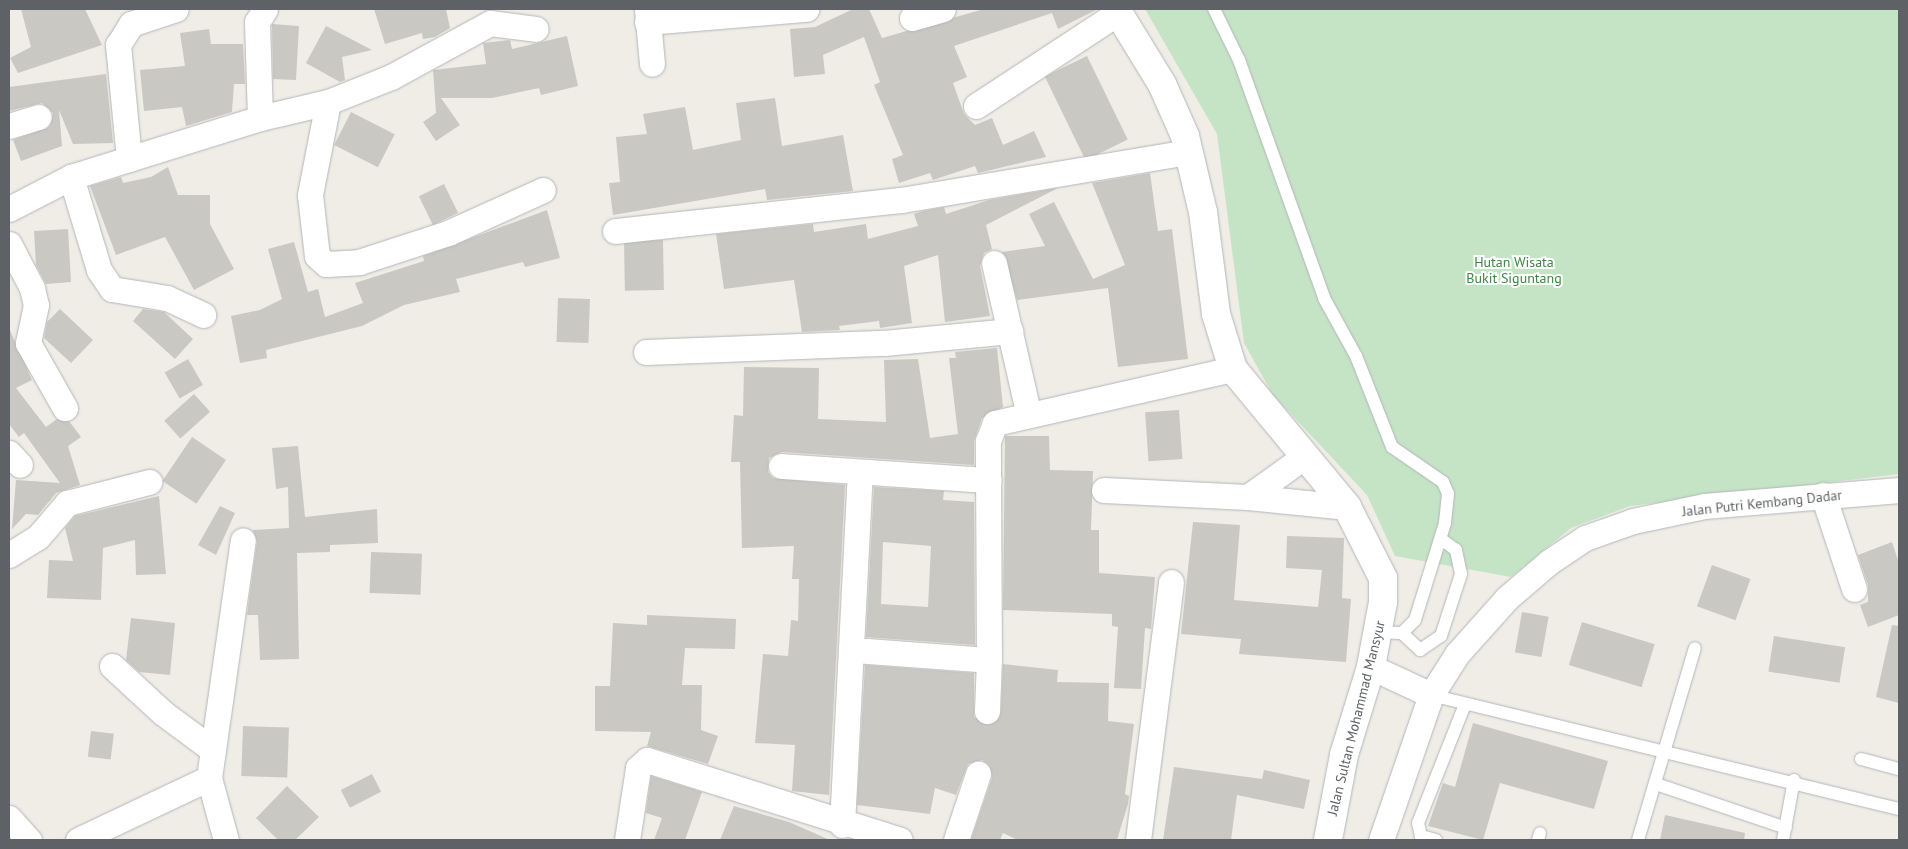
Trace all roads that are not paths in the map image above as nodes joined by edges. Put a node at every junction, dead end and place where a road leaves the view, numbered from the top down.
1 (176, 9) edge
2 (265, 9) edge
3 (806, 9) edge
4 (943, 9) edge
5 (1214, 9) edge
6 (1117, 11) edge
7 (647, 15) edge
8 (912, 18) dead end
9 (536, 29) dead end
10 (652, 64) dead end
11 (328, 102) junction
12 (976, 106) dead end
13 (38, 118) dead end
14 (260, 118) junction
15 (9, 126) edge
16 (1188, 152) junction
17 (129, 159) junction
18 (71, 178) junction
19 (543, 190) dead end
20 (9, 209) edge
21 (615, 231) dead end
22 (9, 244) edge
23 (994, 263) dead end
24 (203, 315) dead end
25 (1010, 331) junction
26 (646, 352) dead end
27 (1233, 370) junction
28 (65, 408) dead end
29 (1028, 412) junction
30 (1302, 458) junction
31 (781, 466) dead end
32 (860, 474) junction
33 (989, 480) junction
34 (149, 482) dead end
35 (1104, 490) dead end
36 (1899, 490) edge
37 (1822, 495) junction
38 (1248, 497) junction
39 (1347, 507) junction
40 (1441, 539) junction
41 (243, 540) dead end
42 (9, 555) edge
43 (1171, 582) dead end
44 (1854, 589) dead end
45 (1390, 633) junction
46 (1695, 648) dead end
47 (853, 650) junction
48 (989, 660) junction
49 (112, 666) dead end
50 (1370, 667) junction
51 (1431, 695) junction
52 (1465, 704) junction
53 (987, 711) dead end
54 (213, 750) junction
55 (1667, 753) junction
56 (1862, 759) dead end
57 (1899, 769) edge
58 (978, 774) dead end
59 (209, 778) junction
60 (1794, 780) junction
61 (1656, 784) junction
62 (1899, 809) edge
63 (9, 818) edge
64 (842, 825) junction
65 (1784, 834) edge
66 (29, 840) edge
67 (78, 840) edge
68 (226, 840) edge
69 (627, 840) edge
70 (900, 840) edge
71 (956, 840) edge
72 (1138, 840) edge
73 (1328, 840) edge
74 (1381, 840) edge
75 (1436, 840) edge
76 (1638, 840) edge

1 - 17 street
2 - 14 street
3 - 7 street
4 - 8 street
5 - 40 lane
6 - 12 street
6 - 16 street, Jalan Sultan Mohammad Mansyur
7 - 10 street
9 - 11 street
11 - 14 street
11 - 19 street
13 - 15 street
14 - 17 street
16 - 21 street
16 - 27 street, Jalan Sultan Mohammad Mansyur
17 - 18 street
18 - 20 street
18 - 24 street
22 - 28 street
23 - 25 street
25 - 26 street
25 - 29 street
27 - 29 street
27 - 30 street, Jalan Sultan Mohammad Mansyur
29 - 33 street
30 - 38 street
30 - 39 street, Jalan Sultan Mohammad Mansyur
31 - 32 street
32 - 33 street
32 - 47 street
33 - 48 street
34 - 42 street
35 - 38 street
36 - 37 street, Jalan Putri Kembang Dadar
37 - 44 street
37 - 51 street, Jalan Putri Kembang Dadar
38 - 39 street
39 - 45 street, Jalan Sultan Mohammad Mansyur
40 - 45 lane
40 - 45 lane
41 - 54 street
43 - 72 street
45 - 50 street, Jalan Sultan Mohammad Mansyur
46 - 55 lane
47 - 48 street
47 - 64 street
48 - 53 street
49 - 54 street
50 - 51 street
50 - 73 street, Jalan Sultan Mohammad Mansyur
51 - 52 lane
51 - 74 street, Jalan Putri Kembang Dadar
52 - 55 lane
52 - 75 lane
54 - 59 street
55 - 60 lane
55 - 61 lane
56 - 57 lane
58 - 71 street
59 - 67 street
59 - 68 street
60 - 62 lane
60 - 65 lane
61 - 65 lane
61 - 76 lane
63 - 66 street
64 - 69 street
64 - 70 street

